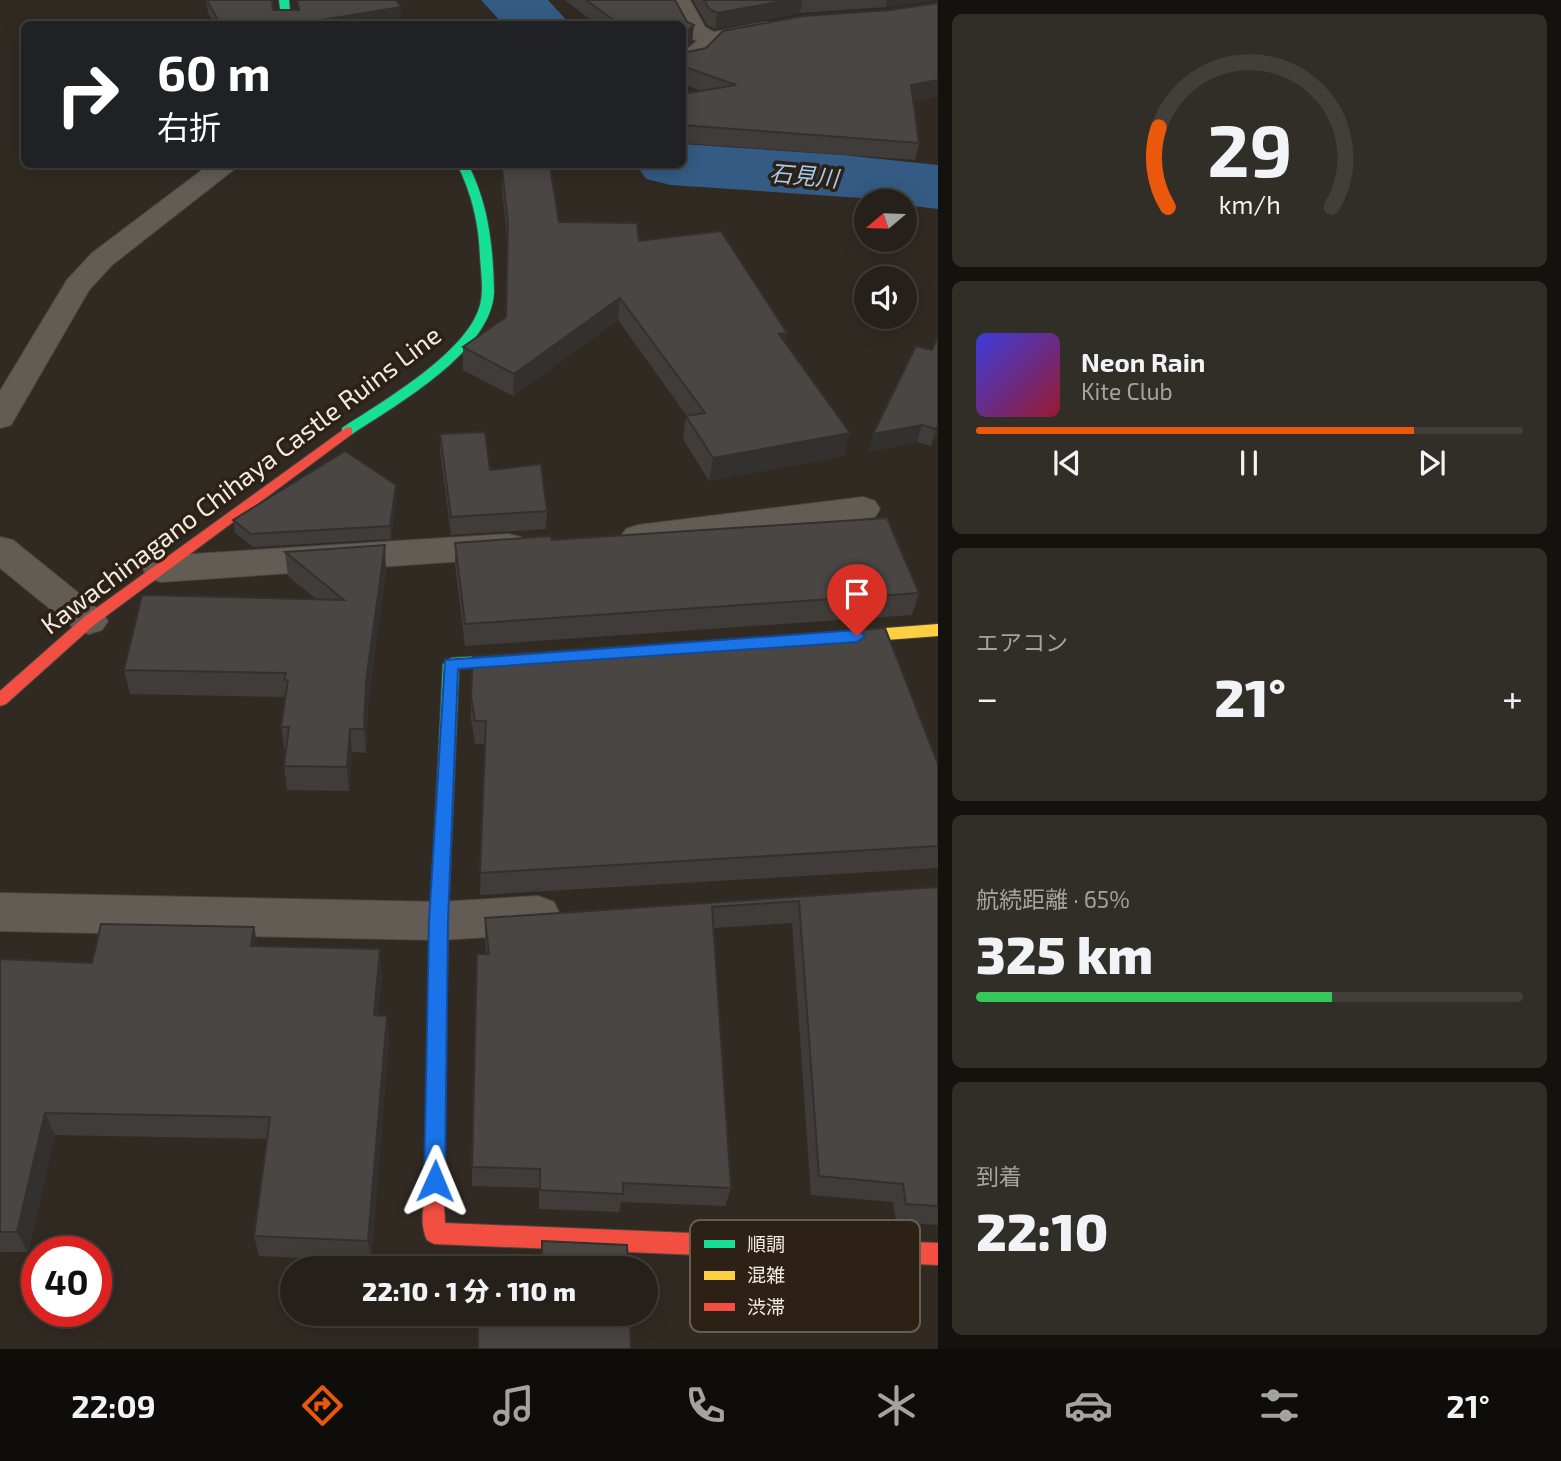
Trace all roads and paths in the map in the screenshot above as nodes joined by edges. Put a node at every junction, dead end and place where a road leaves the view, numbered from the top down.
1 (284, 0) edge
2 (679, 0) edge
3 (287, 21) edge
4 (787, 25) edge
5 (712, 39) junction
6 (686, 60) edge
7 (223, 168) edge
8 (464, 168) edge
9 (0, 418) edge
10 (863, 509) dead end
11 (605, 539) edge
12 (536, 544) edge
13 (0, 549) edge
14 (161, 569) junction
15 (89, 621) junction
16 (938, 630) edge
17 (813, 639) edge
18 (534, 658) edge
19 (0, 699) edge
20 (0, 912) edge
21 (577, 912) edge
22 (439, 921) junction
23 (690, 1244) edge
24 (920, 1253) edge
25 (938, 1254) edge

1 - 3 main road
2 - 5 street
4 - 5 street
5 - 6 street
7 - 9 street
8 - 14 main road, Kawachinagano Chihaya Castle Ruins Line
10 - 11 street
12 - 14 street
13 - 15 street
14 - 15 main road, Kawachinagano Chihaya Castle Ruins Line
15 - 19 main road, Kawachinagano Chihaya Castle Ruins Line
16 - 17 main road
18 - 22 main road
20 - 22 street
21 - 22 street
22 - 23 main road
24 - 25 main road

